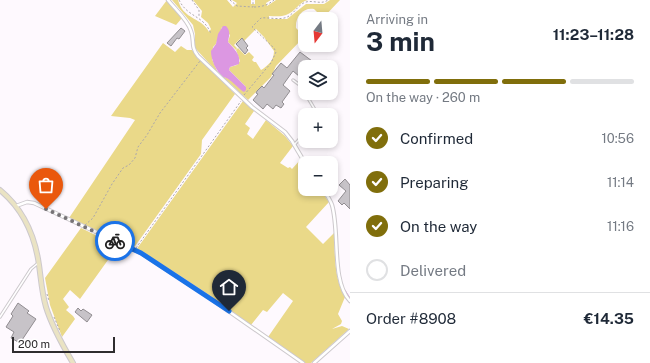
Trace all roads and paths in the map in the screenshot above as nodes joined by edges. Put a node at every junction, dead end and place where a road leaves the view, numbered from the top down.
1 (168, 0) edge
2 (180, 0) edge
3 (192, 0) edge
4 (230, 0) edge
5 (253, 0) edge
6 (274, 0) edge
7 (328, 0) edge
8 (253, 7) junction
9 (199, 18) junction
10 (211, 34) dead end
11 (201, 59) junction
12 (293, 80) dead end
13 (242, 98) junction
14 (314, 108) edge
15 (298, 140) edge
16 (294, 144) junction
17 (301, 156) edge
18 (0, 190) edge
19 (327, 196) edge
20 (16, 206) junction
21 (84, 227) junction
22 (134, 250) junction
23 (39, 264) junction
24 (350, 301) edge
25 (0, 317) edge
26 (350, 331) edge
27 (73, 363) edge
28 (303, 363) edge
29 (314, 363) edge

1 - 11 street
2 - 9 path
3 - 9 path
4 - 8 path
5 - 8 path
6 - 8 path
7 - 13 path
9 - 10 path
11 - 13 street
11 - 21 path
12 - 14 lane
13 - 16 street
13 - 22 path
15 - 16 lane
16 - 17 street
18 - 20 street
19 - 24 street
20 - 21 street
20 - 23 street
21 - 22 street
22 - 28 street
23 - 25 lane
23 - 27 street
26 - 29 street

